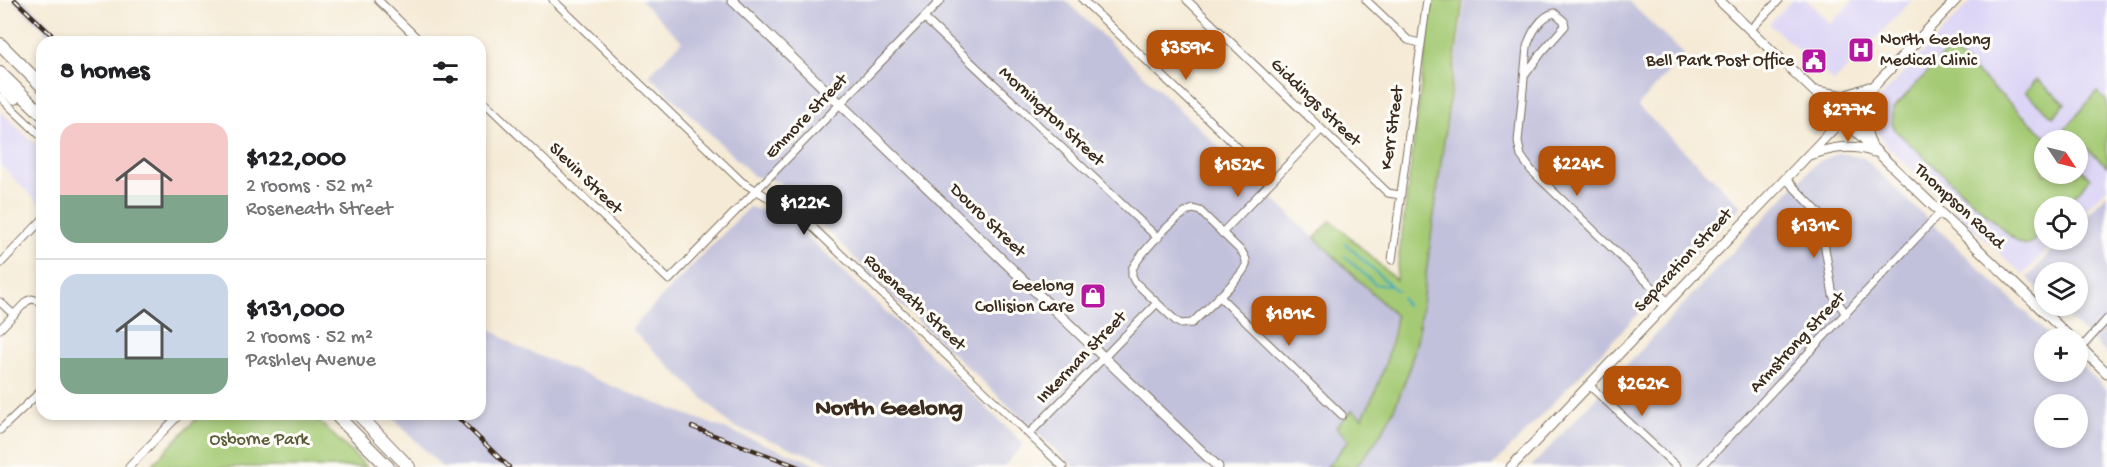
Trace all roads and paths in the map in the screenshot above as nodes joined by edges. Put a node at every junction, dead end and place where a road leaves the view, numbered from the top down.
1 (378, 0) edge
2 (553, 0) edge
3 (732, 0) edge
4 (941, 0) edge
5 (1083, 0) edge
6 (1187, 0) edge
7 (1366, 0) edge
8 (1427, 0) edge
9 (1719, 0) edge
10 (1779, 0) edge
11 (1956, 0) edge
12 (924, 18) junction
13 (1750, 30) junction
14 (415, 36) edge
15 (1420, 43) junction
16 (0, 44) edge
17 (0, 73) edge
18 (1525, 75) junction
19 (36, 80) edge
20 (0, 85) edge
21 (1875, 85) junction
22 (1814, 91) junction
23 (0, 97) edge
24 (486, 104) edge
25 (840, 105) junction
26 (36, 108) edge
27 (36, 115) edge
28 (1843, 119) junction
29 (1321, 130) junction
30 (36, 131) edge
31 (1876, 151) junction
32 (1807, 156) junction
33 (1786, 179) junction
34 (1272, 180) junction
35 (754, 190) junction
36 (1400, 195) junction
37 (1940, 213) junction
38 (36, 226) edge
39 (1222, 233) junction
40 (1158, 238) junction
41 (1392, 260) dead end
42 (0, 264) edge
43 (669, 280) joint
44 (1219, 296) junction
45 (36, 300) edge
46 (0, 302) edge
47 (1668, 302) junction
48 (1157, 303) junction
49 (1846, 314) junction
50 (14, 315) junction
51 (2107, 319) edge
52 (2061, 328) edge
53 (0, 329) edge
54 (2088, 337) edge
55 (2088, 355) edge
56 (1104, 357) junction
57 (2107, 373) edge
58 (1590, 386) junction
59 (36, 396) edge
60 (1342, 415) dead end
61 (174, 420) edge
62 (341, 420) edge
63 (364, 420) edge
64 (0, 430) edge
65 (1029, 434) junction
66 (129, 467) edge
67 (388, 467) edge
68 (409, 467) edge
69 (1063, 467) edge
70 (1218, 467) edge
71 (1511, 467) edge
72 (1677, 467) edge
73 (1701, 467) edge

1 - 14 street
2 - 35 street, Roseneath Street
3 - 25 main road, Douro Street
4 - 12 street, Enmore Street
5 - 34 street
6 - 29 street, Giddings Street
7 - 15 street
8 - 15 street, Kerr Street
9 - 13 main road, Thompson Road
10 - 13 street
11 - 21 main road, Separation Street
12 - 25 street, Enmore Street
12 - 40 street, Mornington Street
13 - 22 main road, Thompson Road
15 - 36 street, Kerr Street
16 - 19 highway
17 - 26 highway
18 - 18 street
18 - 47 street
20 - 27 highway
21 - 22 main road
21 - 28 main road, Separation Street
21 - 31 main road
22 - 28 main road, Thompson Road
23 - 30 street
24 - 43 street, Slevin Street
25 - 35 street, Enmore Street
25 - 56 main road, Douro Street
28 - 31 main road, Thompson Road
28 - 32 main road, Separation Street
29 - 34 street
29 - 36 street, Giddings Street
31 - 32 main road
31 - 37 main road, Thompson Road
32 - 33 main road, Separation Street
33 - 47 main road, Separation Street
33 - 49 street
34 - 39 street
35 - 43 street, Enmore Street
35 - 65 street, Roseneath Street
36 - 41 street, Kerr Street
37 - 49 street, Armstrong Street
37 - 52 main road, Thompson Road
38 - 42 street
39 - 40 street
39 - 44 street
40 - 48 street
44 - 48 street
44 - 60 street
45 - 50 street
46 - 50 street
47 - 58 main road, Separation Street
48 - 56 street, Inkerman Street
49 - 73 street, Armstrong Street
50 - 53 street
51 - 54 street
55 - 57 main road
56 - 65 street, Inkerman Street
56 - 70 main road, Douro Street
58 - 71 main road, Separation Street
58 - 72 street
59 - 64 street
61 - 66 street
62 - 67 highway
63 - 68 highway
65 - 69 street, Roseneath Street

